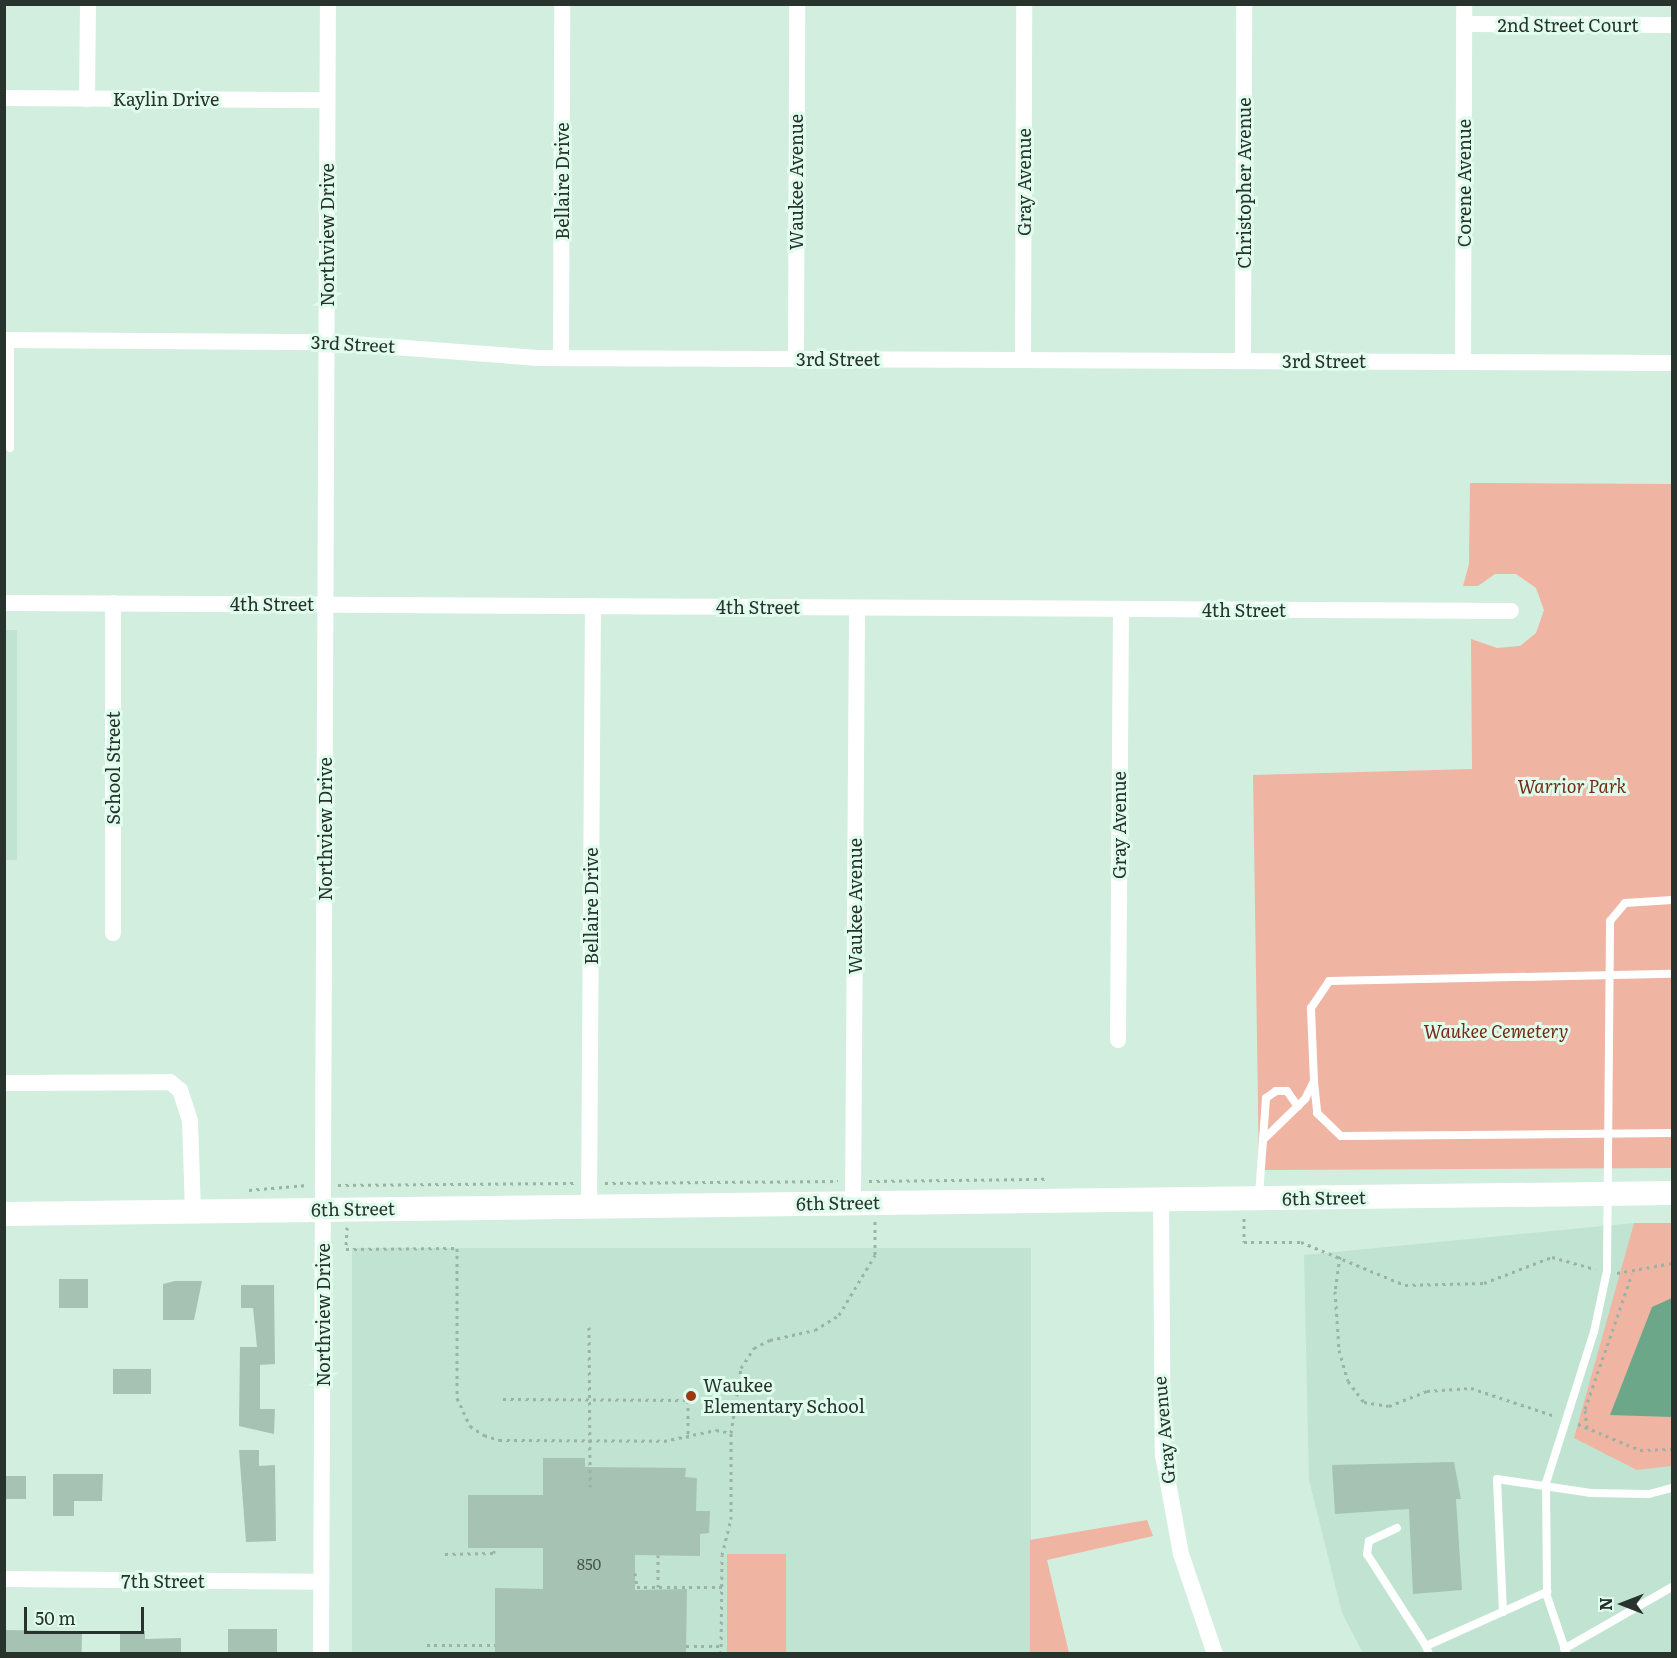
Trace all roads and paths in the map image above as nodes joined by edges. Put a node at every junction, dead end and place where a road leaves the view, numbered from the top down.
1 (87, 4) edge
2 (327, 4) edge
3 (562, 4) edge
4 (797, 4) edge
5 (1024, 4) edge
6 (1244, 4) edge
7 (1464, 4) edge
8 (1464, 24) junction
9 (1672, 26) edge
10 (4, 98) edge
11 (87, 99) junction
12 (327, 100) junction
13 (7, 340) edge
14 (326, 342) junction
15 (561, 358) junction
16 (796, 359) junction
17 (1023, 360) junction
18 (1243, 361) junction
19 (1463, 362) junction
20 (1672, 363) edge
21 (10, 448) dead end
22 (4, 603) edge
23 (113, 603) junction
24 (326, 604) junction
25 (593, 606) junction
26 (857, 608) junction
27 (1121, 609) junction
28 (1512, 611) dead end
29 (1672, 900) edge
30 (113, 933) dead end
31 (1672, 974) edge
32 (1610, 975) junction
33 (1118, 1040) dead end
34 (1314, 1081) junction
35 (4, 1083) edge
36 (1298, 1107) junction
37 (1672, 1133) edge
38 (1610, 1136) junction
39 (1263, 1140) junction
40 (311, 1185) dead end
41 (244, 1191) dead end
42 (1672, 1193) edge
43 (1611, 1194) junction
44 (1161, 1200) junction
45 (853, 1203) junction
46 (589, 1206) junction
47 (1251, 1207) junction
48 (324, 1210) junction
49 (193, 1211) junction
50 (4, 1214) edge
51 (875, 1224) dead end
52 (347, 1232) dead end
53 (1340, 1256) junction
54 (1672, 1263) edge
55 (1607, 1271) junction
56 (1633, 1273) junction
57 (590, 1327) dead end
58 (503, 1400) dead end
59 (590, 1400) junction
60 (1563, 1419) junction
61 (1587, 1428) junction
62 (731, 1433) junction
63 (688, 1438) junction
64 (590, 1441) junction
65 (1672, 1449) edge
66 (1546, 1483) junction
67 (590, 1487) dead end
68 (1672, 1488) edge
69 (1397, 1528) dead end
70 (494, 1548) dead end
71 (445, 1554) dead end
72 (658, 1555) dead end
73 (635, 1573) dead end
74 (4, 1579) edge
75 (321, 1582) junction
76 (658, 1587) junction
77 (722, 1587) junction
78 (1672, 1587) edge
79 (1546, 1593) junction
80 (1503, 1612) junction
81 (427, 1645) dead end
82 (495, 1645) dead end
83 (686, 1646) dead end
84 (722, 1646) junction
85 (1427, 1650) edge
86 (1566, 1651) edge
87 (321, 1653) edge
88 (721, 1653) edge
89 (1215, 1653) edge

1 - 11 street
2 - 12 street, Northview Drive
3 - 15 street, Bellaire Drive
4 - 16 street, Waukee Avenue
5 - 17 street, Gray Avenue
6 - 18 street, Christopher Avenue
7 - 8 street, Corene Avenue
8 - 9 street, 2nd Street Court
8 - 19 street, Corene Avenue
10 - 11 street, Kaylin Drive
11 - 12 street, Kaylin Drive
12 - 14 street, Northview Drive
13 - 14 street, 3rd Street
13 - 21 lane
14 - 15 street, 3rd Street
14 - 24 street, Northview Drive
15 - 16 street, 3rd Street
16 - 17 street, 3rd Street
17 - 18 street, 3rd Street
18 - 19 street, 3rd Street
19 - 20 street, 3rd Street
22 - 23 street, 4th Street
23 - 24 street, 4th Street
23 - 30 street, School Street
24 - 25 street, 4th Street
24 - 48 street, Northview Drive
25 - 26 street, 4th Street
25 - 46 street, Bellaire Drive
26 - 27 street, 4th Street
26 - 45 street, Waukee Avenue
27 - 28 street, 4th Street
27 - 33 street, Gray Avenue
29 - 32 lane
31 - 32 lane
32 - 34 lane
32 - 38 lane
34 - 36 lane
34 - 38 lane
35 - 49 street
36 - 39 lane
36 - 39 lane
37 - 38 lane
38 - 43 lane
39 - 47 lane
40 - 41 path
42 - 43 main road, 6th Street
43 - 47 main road, 6th Street
43 - 55 lane
44 - 45 main road, 6th Street
44 - 47 main road, 6th Street
44 - 89 street, Gray Avenue
45 - 46 main road, 6th Street
46 - 48 main road, 6th Street
47 - 53 path
48 - 49 main road, 6th Street
48 - 75 street, Northview Drive
49 - 50 main road, 6th Street
51 - 62 path
52 - 64 path
53 - 55 path
53 - 60 path
54 - 56 path
55 - 56 path
55 - 60 lane
56 - 61 path
57 - 59 path
58 - 59 path
59 - 63 path
59 - 64 path
60 - 61 path
60 - 66 lane
61 - 65 path
62 - 63 path
62 - 77 path
63 - 64 path
64 - 67 path
66 - 68 lane
66 - 79 lane
66 - 80 lane
69 - 85 lane
70 - 71 path
72 - 76 path
73 - 76 path
74 - 75 street, 7th Street
75 - 87 street, Northview Drive
76 - 77 path
77 - 84 path
78 - 86 lane
79 - 80 lane
79 - 86 lane
80 - 85 lane
81 - 82 path
83 - 84 path
84 - 88 path

